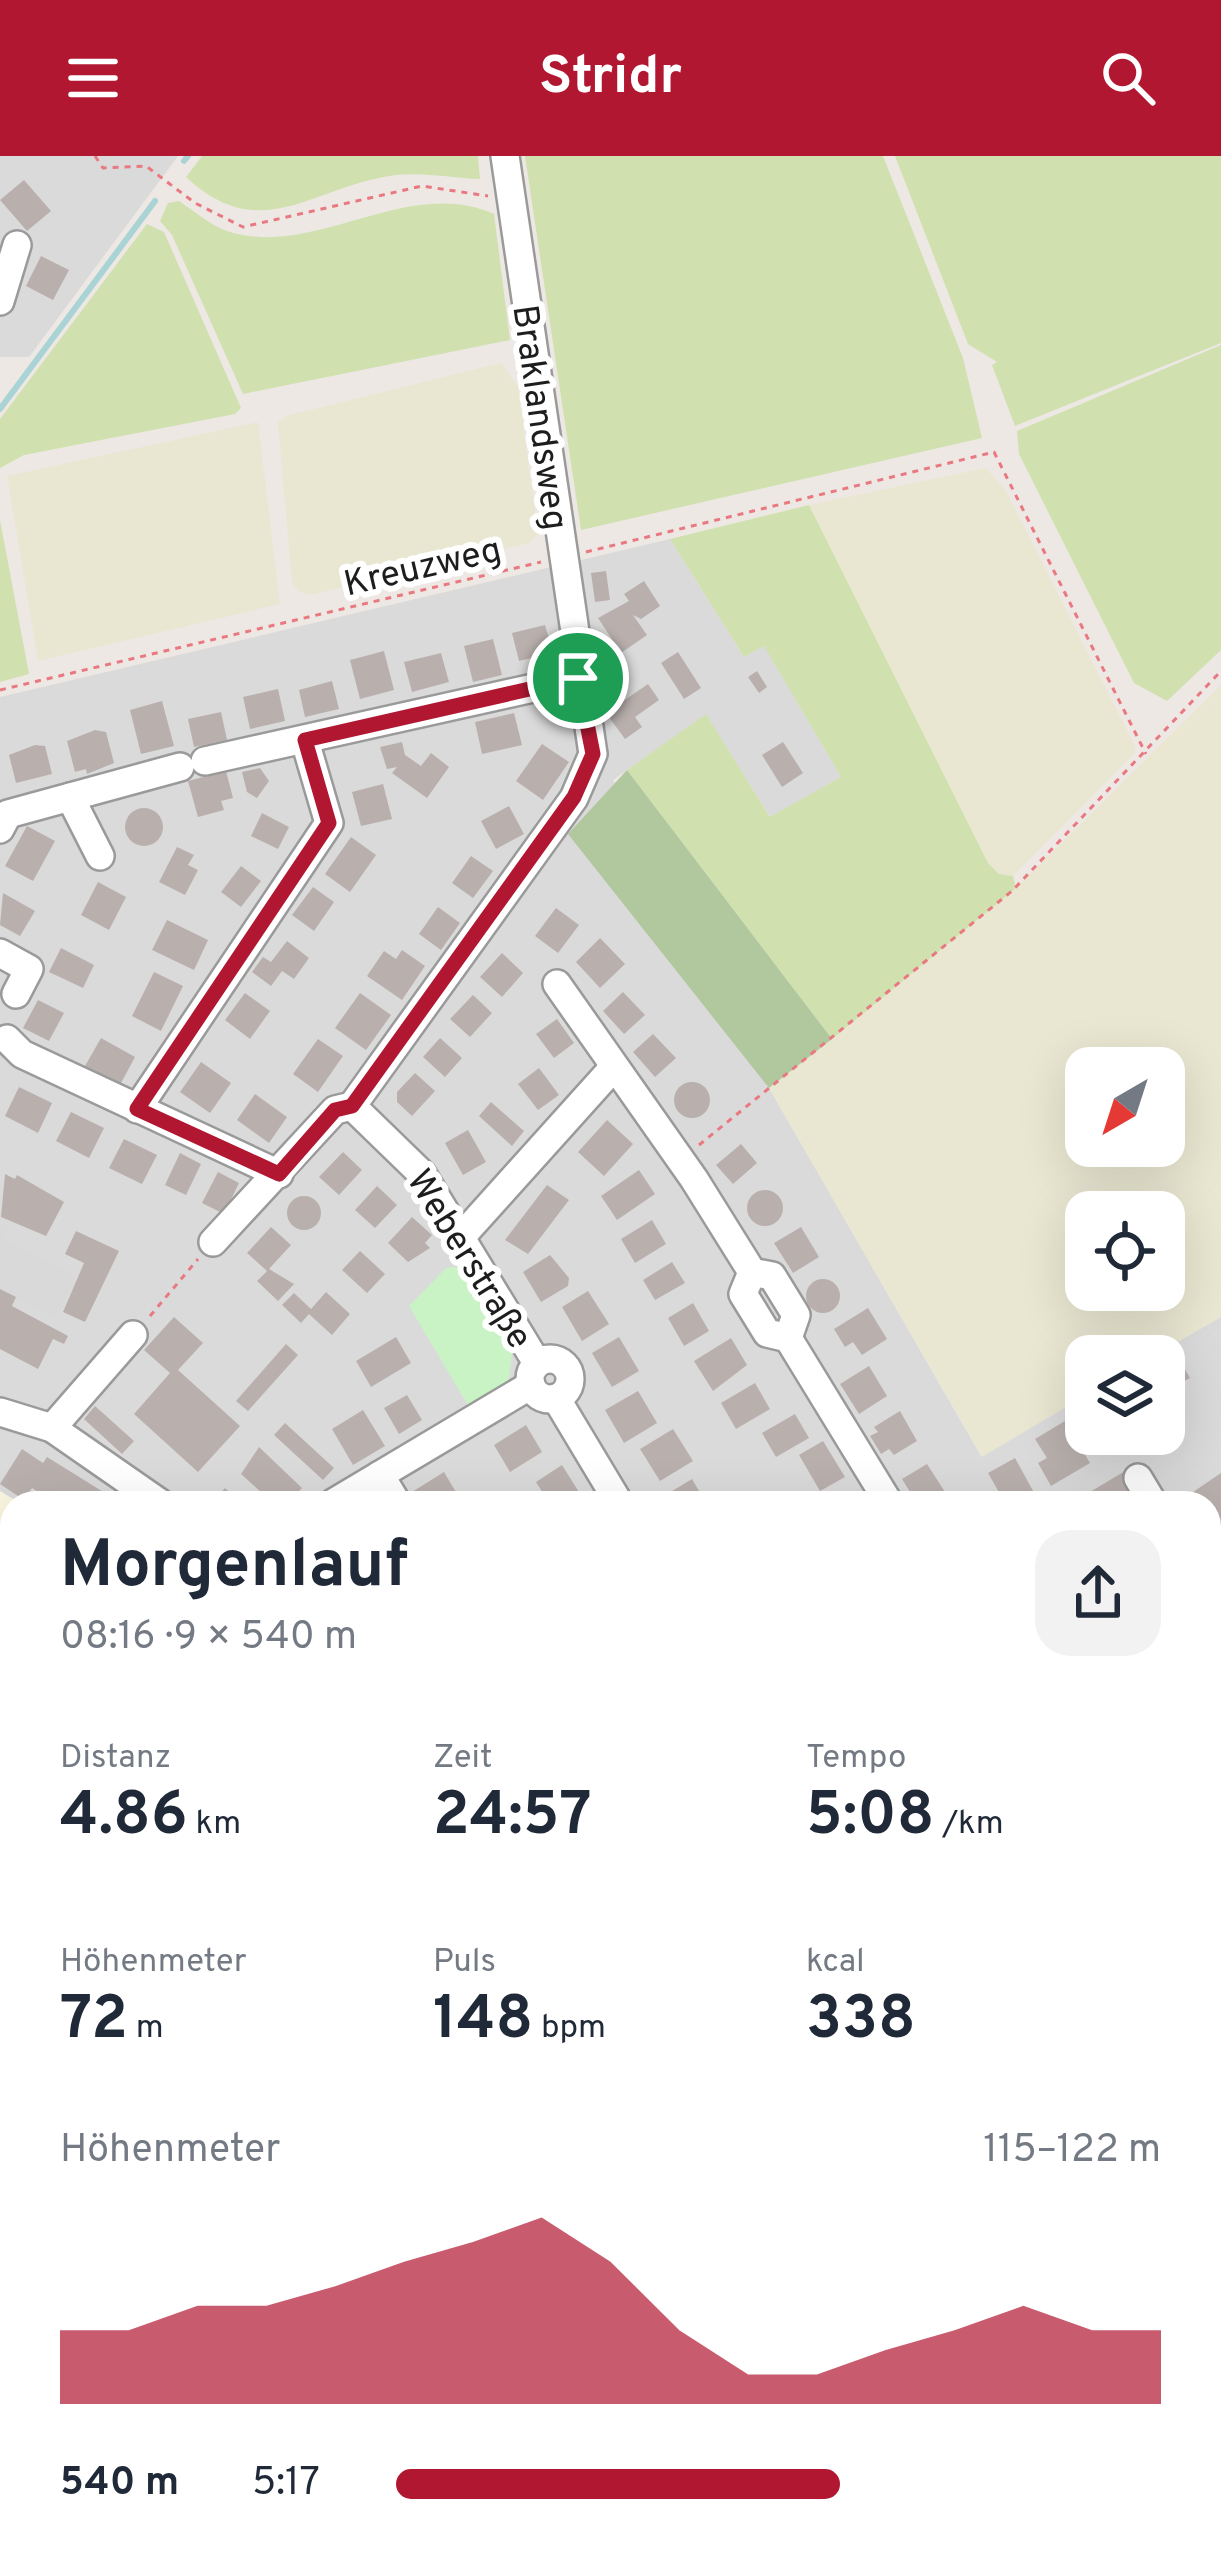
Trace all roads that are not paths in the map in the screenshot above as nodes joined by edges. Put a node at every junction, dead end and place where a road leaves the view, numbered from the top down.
1 (505, 156) edge
2 (17, 245) dead end
3 (0, 301) edge
4 (578, 678) junction
5 (305, 740) junction
6 (70, 796) junction
7 (0, 829) edge
8 (100, 856) dead end
9 (0, 953) edge
10 (557, 984) dead end
11 (16, 994) dead end
12 (7, 1039) dead end
13 (613, 1068) junction
14 (352, 1106) junction
15 (137, 1109) junction
16 (279, 1174) junction
17 (461, 1237) junction
18 (213, 1242) road end
19 (133, 1335) road end
20 (534, 1374) junction
21 (0, 1412) edge
22 (52, 1428) junction
23 (380, 1475) junction
24 (1138, 1478) dead end
25 (143, 1491) edge
26 (353, 1491) edge
27 (390, 1491) edge
28 (613, 1491) edge
29 (882, 1491) edge
30 (1146, 1491) edge

1 - 4 street, Braklandsweg
2 - 3 street
4 - 5 street
4 - 14 street, Braklandsweg
5 - 6 street
5 - 15 street
6 - 7 street
6 - 8 street
9 - 11 street
10 - 13 street
12 - 15 street
13 - 17 street
13 - 29 street
14 - 16 street, Braklandsweg
14 - 17 street, Weberstraße
15 - 16 street
16 - 18 street, Braklandsweg
17 - 20 street, Weberstraße
19 - 22 street
20 - 23 street
20 - 28 street, Weberstraße
21 - 22 street
22 - 25 street
23 - 26 street
23 - 27 street
24 - 30 street

